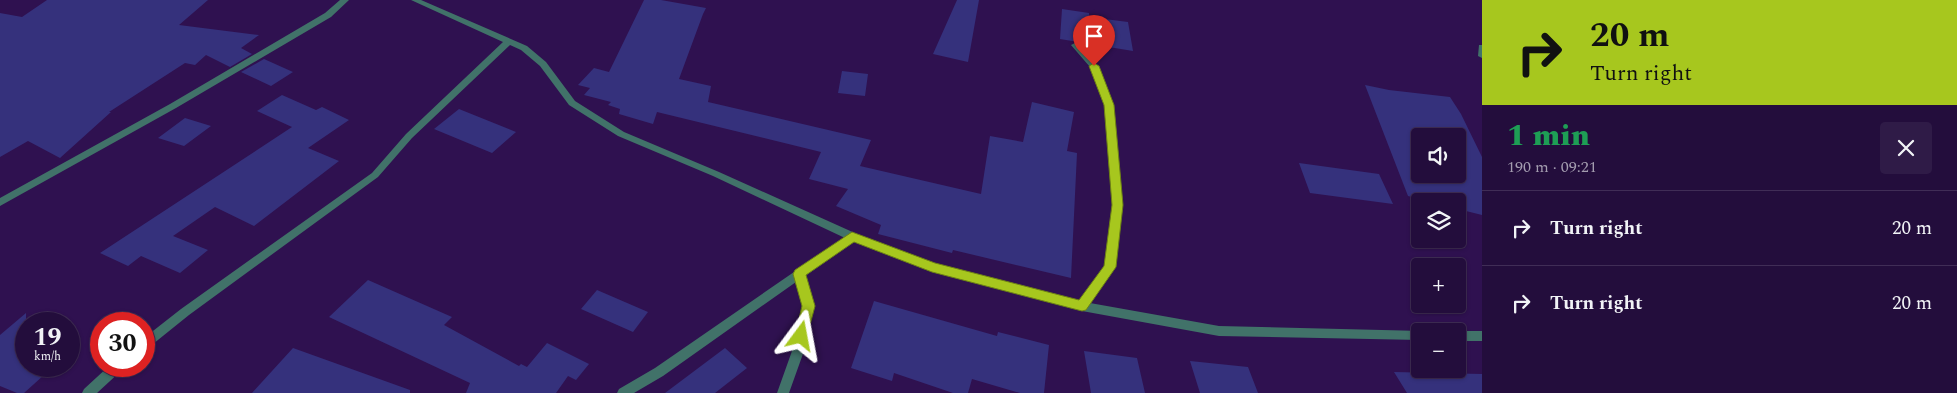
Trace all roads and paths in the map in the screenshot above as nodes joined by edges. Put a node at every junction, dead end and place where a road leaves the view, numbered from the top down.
1 (345, 0) edge
2 (414, 0) edge
3 (509, 41) junction
4 (1075, 45) dead end
5 (1482, 46) edge
6 (1482, 56) edge
7 (0, 202) edge
8 (852, 237) junction
9 (799, 274) junction
10 (1082, 306) junction
11 (1411, 335) edge
12 (1466, 336) edge
13 (1482, 336) edge
14 (155, 337) edge
15 (106, 377) edge
16 (88, 393) edge
17 (623, 393) edge
18 (783, 393) edge

1 - 7 street
2 - 3 street
3 - 8 street
3 - 14 street
4 - 10 street
5 - 6 street
8 - 9 street
8 - 10 street
9 - 17 street
9 - 18 street
10 - 11 street
12 - 13 street
15 - 16 street

